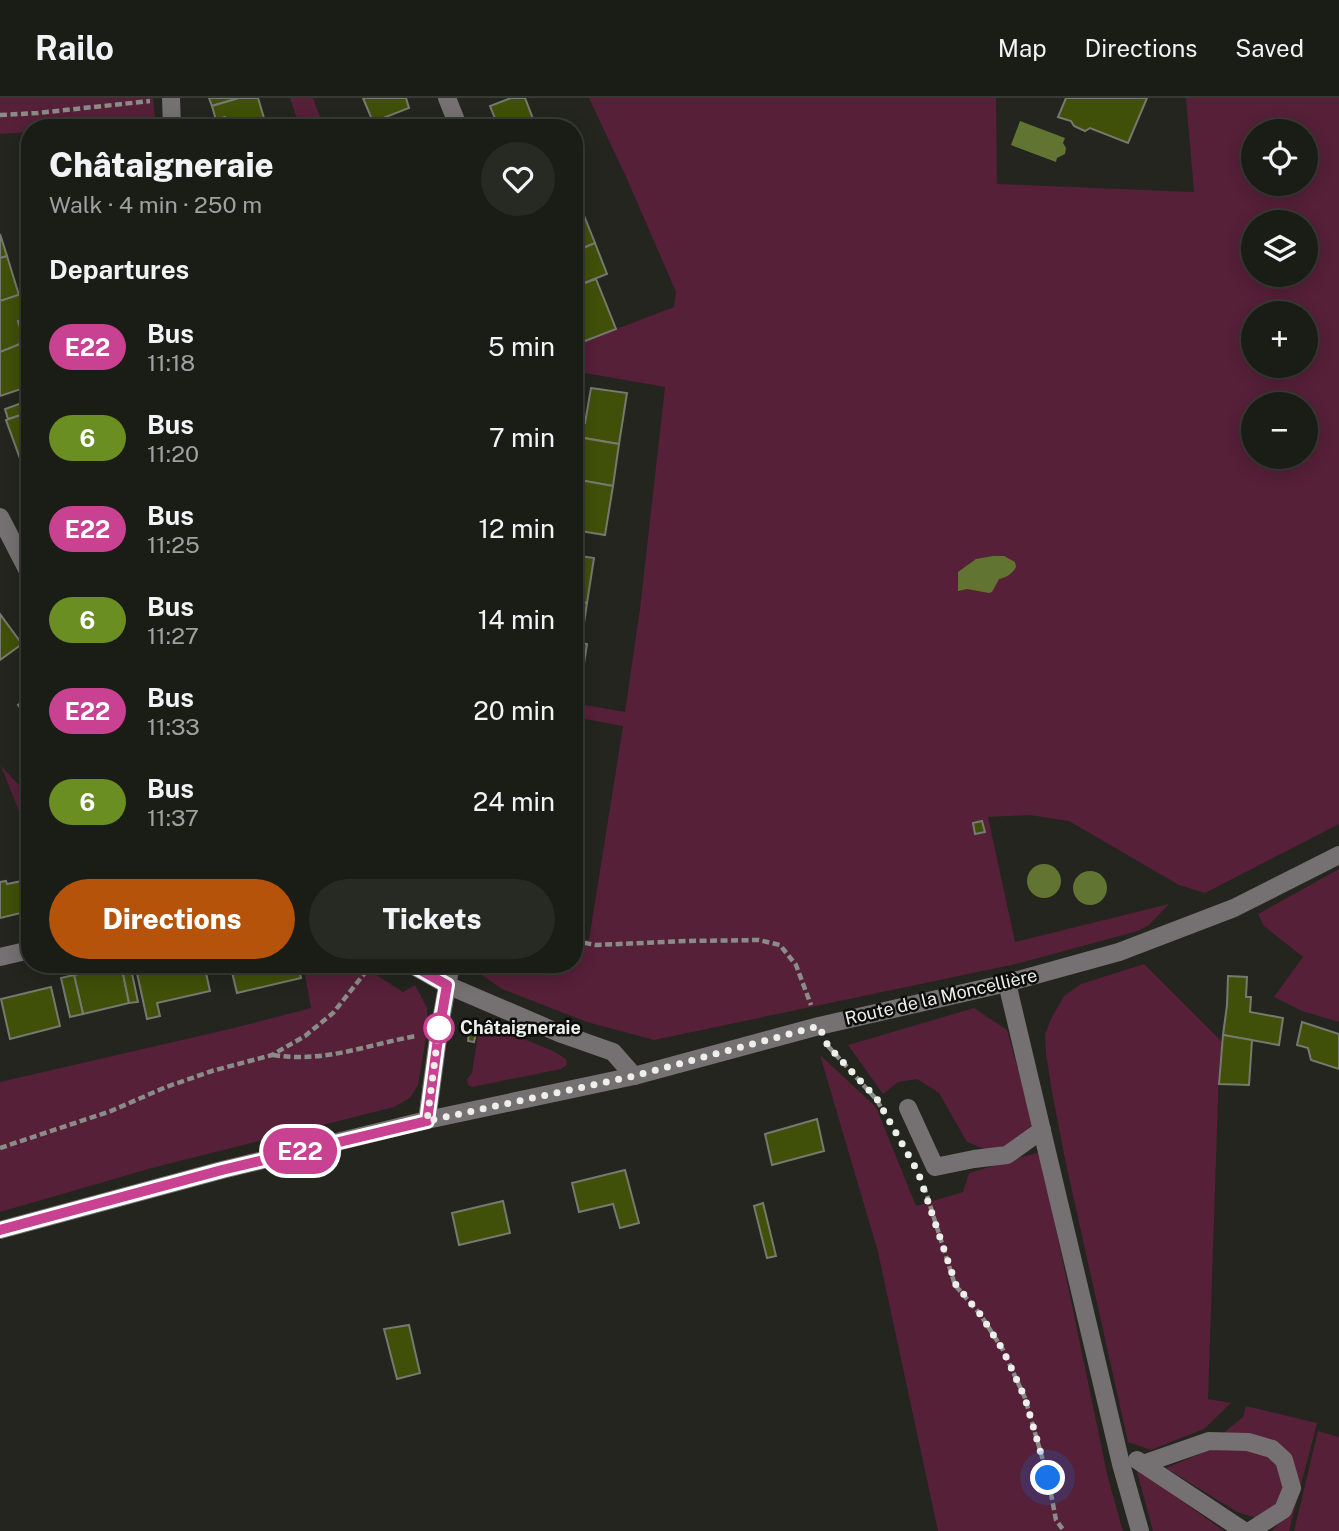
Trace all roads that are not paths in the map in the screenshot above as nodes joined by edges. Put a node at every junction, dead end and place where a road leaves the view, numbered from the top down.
1 (171, 98) edge
2 (447, 98) edge
3 (172, 119) edge
4 (455, 119) edge
5 (0, 517) edge
6 (21, 558) edge
7 (1339, 855) edge
8 (21, 952) edge
9 (0, 957) edge
10 (426, 973) edge
11 (449, 973) edge
12 (1007, 983) junction
13 (447, 985) junction
14 (634, 1076) junction
15 (908, 1108) dead end
16 (427, 1121) junction
17 (1042, 1130) junction
18 (0, 1230) edge
19 (1117, 1447) junction
20 (1143, 1464) junction
21 (1140, 1531) edge
22 (1244, 1531) edge
23 (1250, 1531) edge

1 - 3 street
2 - 4 street
5 - 6 street
7 - 12 street, Route de la Moncellière
8 - 9 street
10 - 13 street
11 - 13 street
12 - 14 street, Route de la Moncellière
12 - 17 street
13 - 14 street
13 - 16 street
14 - 16 street, Route de la Moncellière
15 - 17 street
16 - 18 street, Route de la Moncellière
17 - 19 street
19 - 20 street
19 - 21 street
20 - 22 street
20 - 23 street

